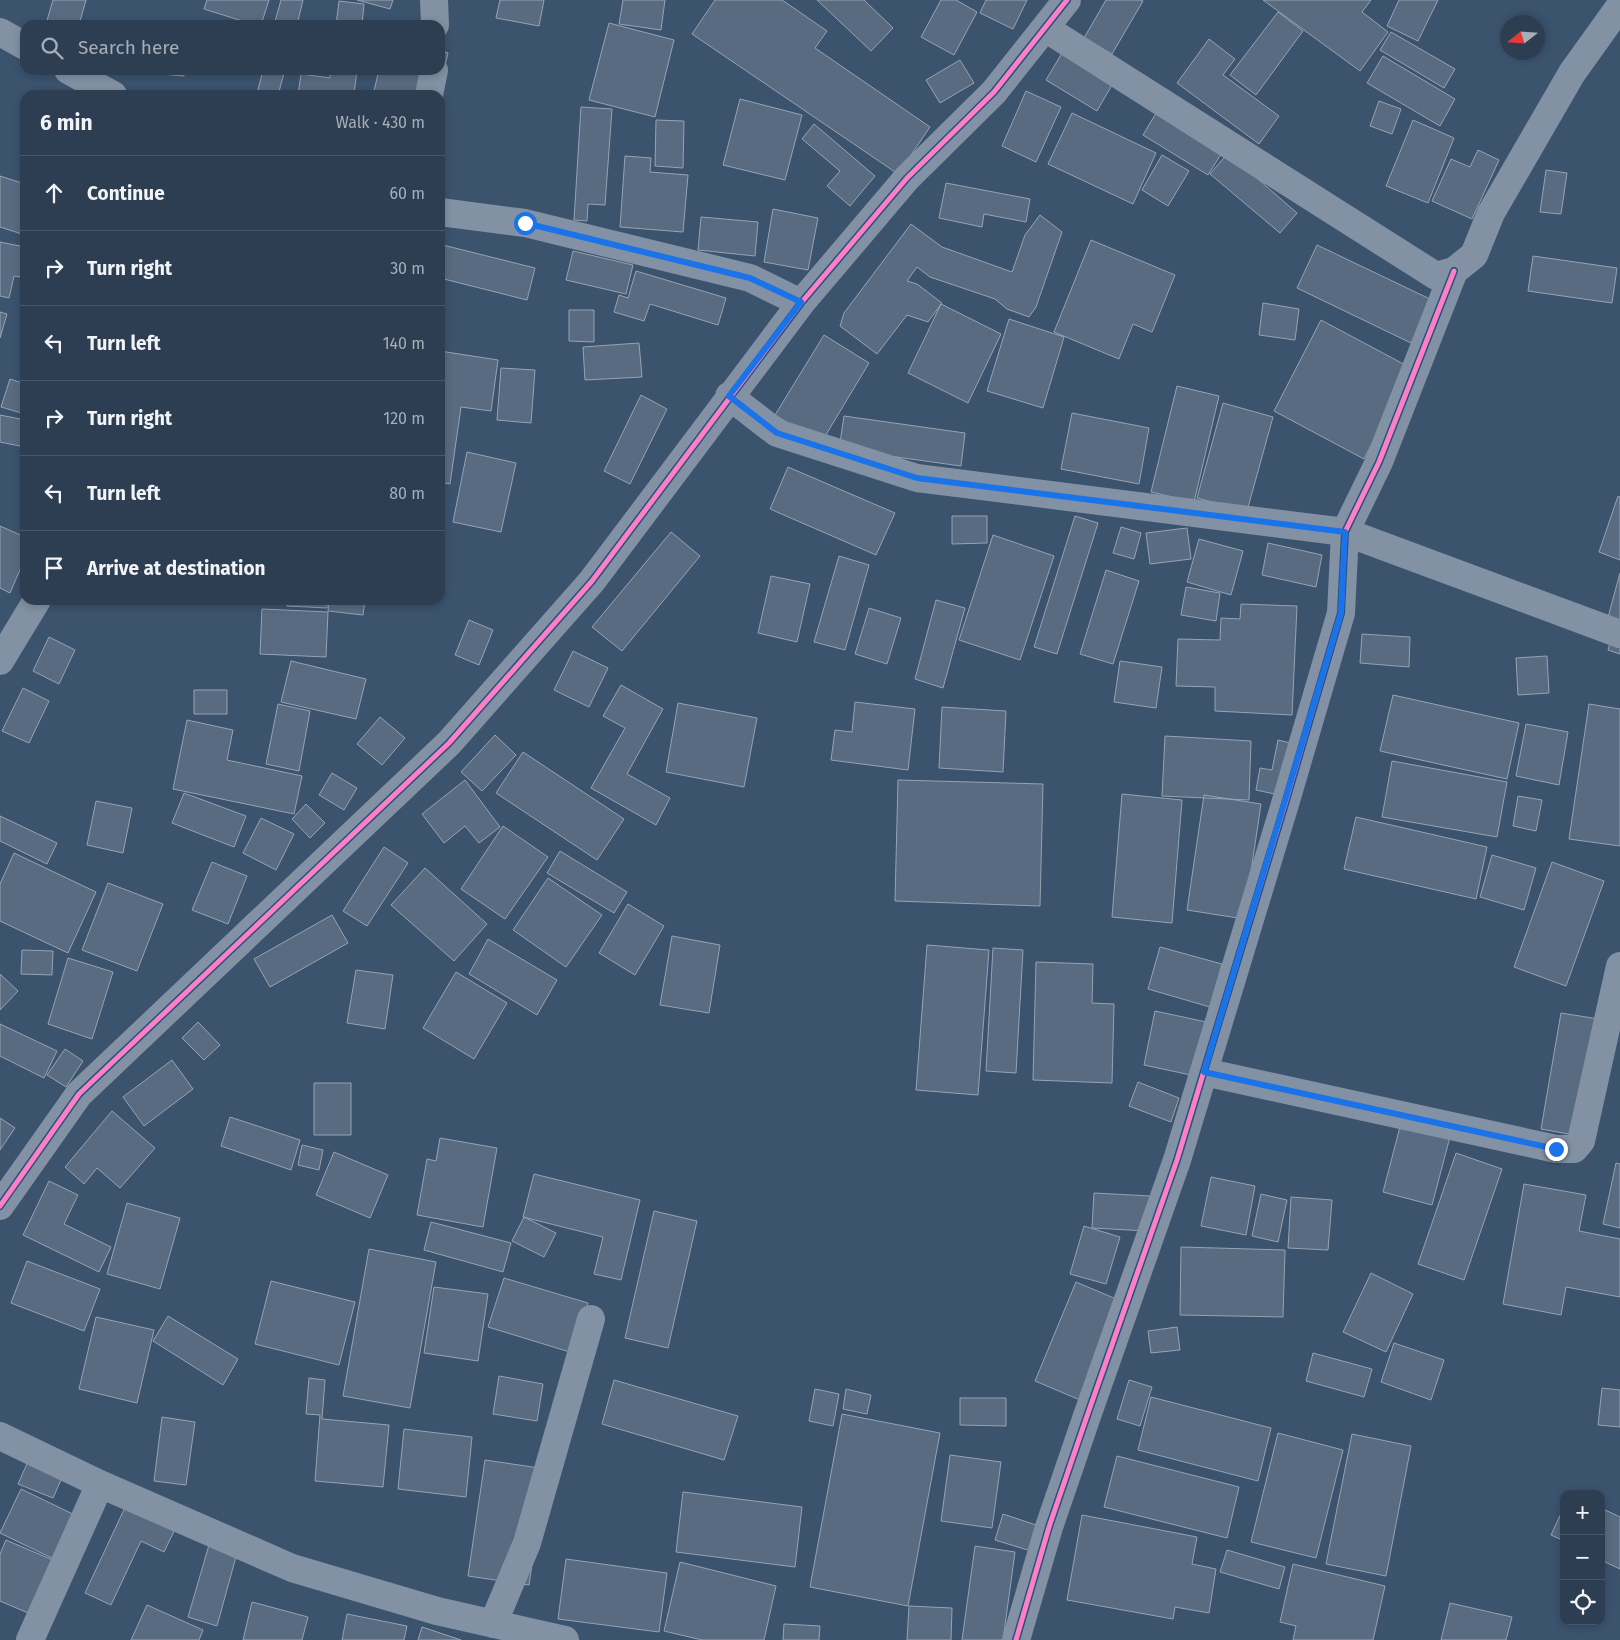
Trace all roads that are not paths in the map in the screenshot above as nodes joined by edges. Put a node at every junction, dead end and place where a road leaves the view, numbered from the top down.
1 (434, 0) edge
2 (1067, 0) edge
3 (1620, 6) edge
4 (436, 20) edge
5 (1045, 28) junction
6 (0, 32) edge
7 (20, 43) edge
8 (77, 75) edge
9 (433, 75) edge
10 (104, 90) edge
11 (430, 90) edge
12 (445, 213) edge
13 (1454, 272) junction
14 (801, 302) junction
15 (729, 396) junction
16 (1345, 532) junction
17 (34, 605) edge
18 (1620, 634) edge
19 (0, 661) edge
20 (1620, 966) edge
21 (1204, 1072) junction
22 (3, 1197) edge
23 (591, 1319) dead end
24 (0, 1436) edge
25 (100, 1484) junction
26 (493, 1624) junction
27 (30, 1640) edge
28 (565, 1640) edge
29 (1016, 1640) edge

1 - 4 street
2 - 5 street
3 - 13 street
5 - 13 street
5 - 14 street
6 - 7 street
8 - 10 street
9 - 11 street
12 - 14 street
13 - 16 street
14 - 15 street
15 - 16 street
15 - 22 street
16 - 18 street
16 - 21 street
17 - 19 street
20 - 21 street
21 - 29 street
23 - 26 street
24 - 25 street
25 - 26 street
25 - 27 street
26 - 28 street

